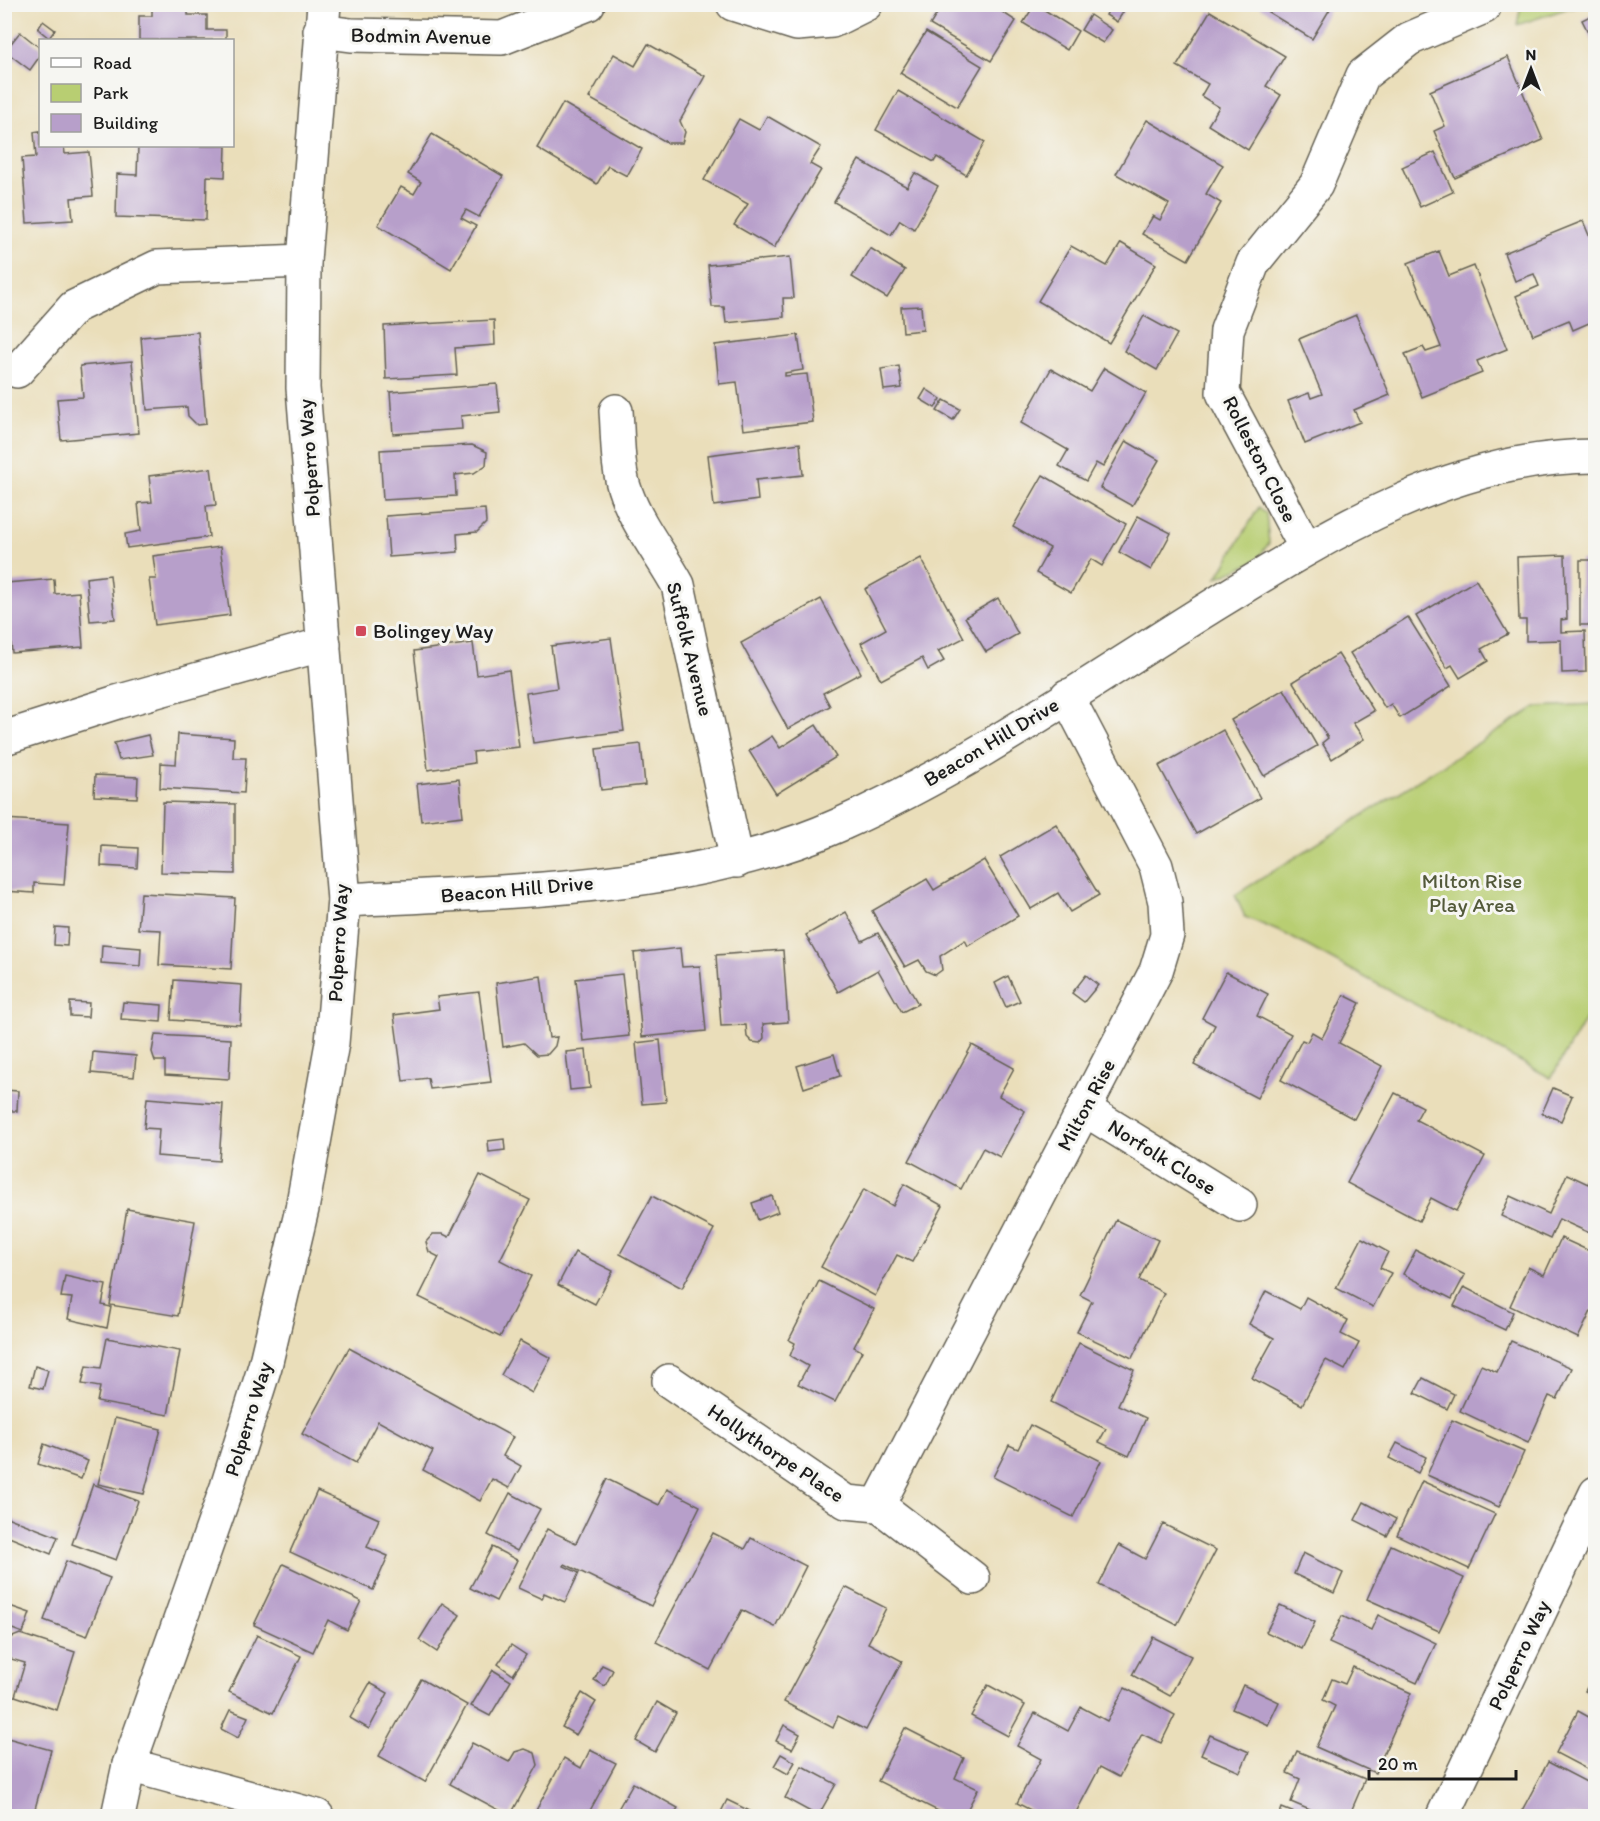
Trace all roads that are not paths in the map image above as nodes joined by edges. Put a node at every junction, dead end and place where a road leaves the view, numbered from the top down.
1 (588, 4) edge
2 (733, 4) edge
3 (866, 4) edge
4 (1484, 7) dead end
5 (1447, 13) edge
6 (322, 18) edge
7 (304, 261) junction
8 (17, 371) dead end
9 (616, 411) dead end
10 (1596, 456) edge
11 (1306, 548) junction
12 (324, 644) junction
13 (1067, 696) junction
14 (4, 738) edge
15 (737, 861) junction
16 (344, 900) junction
17 (1084, 1109) junction
18 (1240, 1205) dead end
19 (669, 1381) dead end
20 (1596, 1493) edge
21 (878, 1505) junction
22 (973, 1578) dead end
23 (129, 1766) junction
24 (118, 1816) edge
25 (317, 1816) edge
26 (1443, 1816) edge

1 - 6 street, Bodmin Avenue
2 - 3 street
4 - 5 street, Rolleston Close
5 - 11 street, Rolleston Close
6 - 7 street, Polperro Way
7 - 8 street
7 - 12 street, Polperro Way
9 - 15 street, Suffolk Avenue
10 - 11 street, Beacon Hill Drive
11 - 13 street, Beacon Hill Drive
12 - 14 street
12 - 16 street, Polperro Way
13 - 15 street, Beacon Hill Drive
13 - 17 street, Milton Rise
15 - 16 street, Beacon Hill Drive
16 - 23 street, Polperro Way
17 - 18 street, Norfolk Close
17 - 21 street, Milton Rise
19 - 21 street, Hollythorpe Place
20 - 26 street, Polperro Way
21 - 22 street
23 - 24 street, Polperro Way
23 - 25 street

